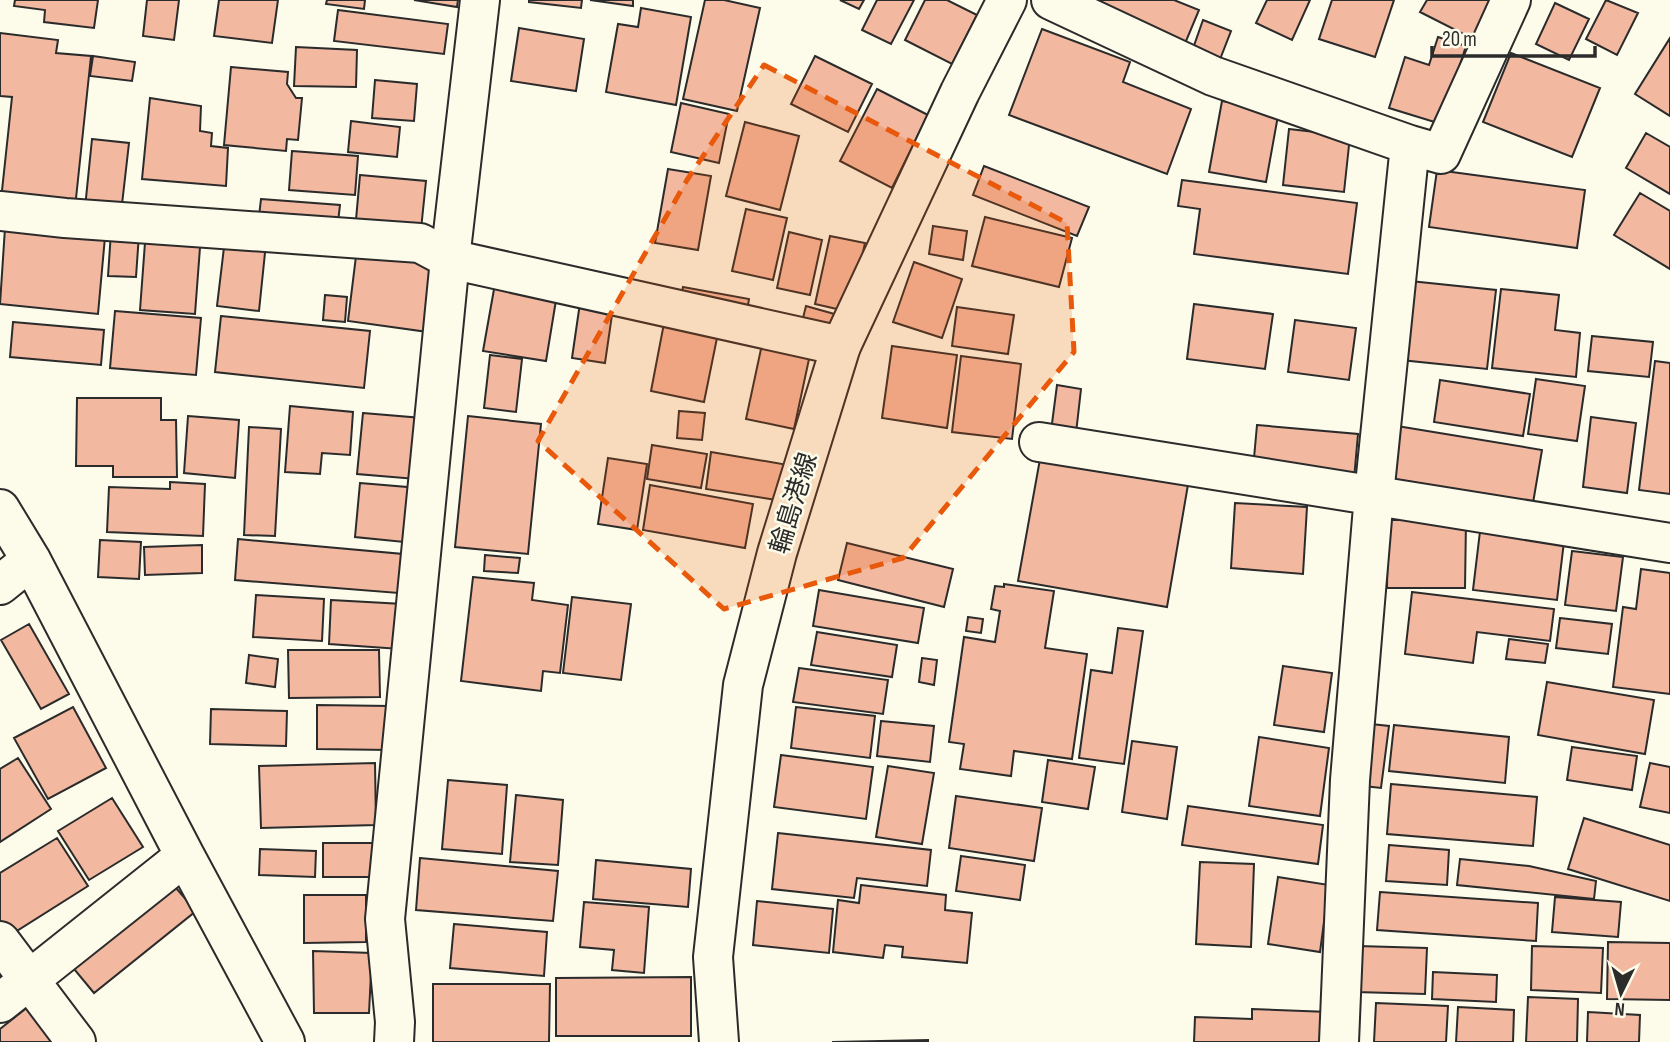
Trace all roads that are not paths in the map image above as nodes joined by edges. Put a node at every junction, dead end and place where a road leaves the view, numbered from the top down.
1 (480, 0) edge
2 (1007, 0) edge
3 (1051, 0) edge
4 (1511, 0) edge
5 (1410, 145) junction
6 (0, 211) edge
7 (450, 260) junction
8 (841, 346) junction
9 (1039, 442) dead end
10 (1374, 495) junction
11 (0, 509) edge
12 (1670, 543) edge
13 (31, 560) junction
14 (0, 584) edge
15 (184, 856) junction
16 (0, 942) edge
17 (14, 991) edge
18 (76, 1042) edge
19 (285, 1042) edge
20 (394, 1042) edge
21 (719, 1042) edge
22 (1339, 1042) edge

1 - 7 street
2 - 8 street, 輪島港線
3 - 5 street
4 - 5 street
5 - 10 street
6 - 7 street
7 - 8 street
7 - 20 street
8 - 21 street, 輪島港線
9 - 10 street
10 - 12 street
10 - 22 street
11 - 13 street
13 - 14 street
13 - 15 street
15 - 17 street
15 - 19 street
16 - 17 street
17 - 18 street

